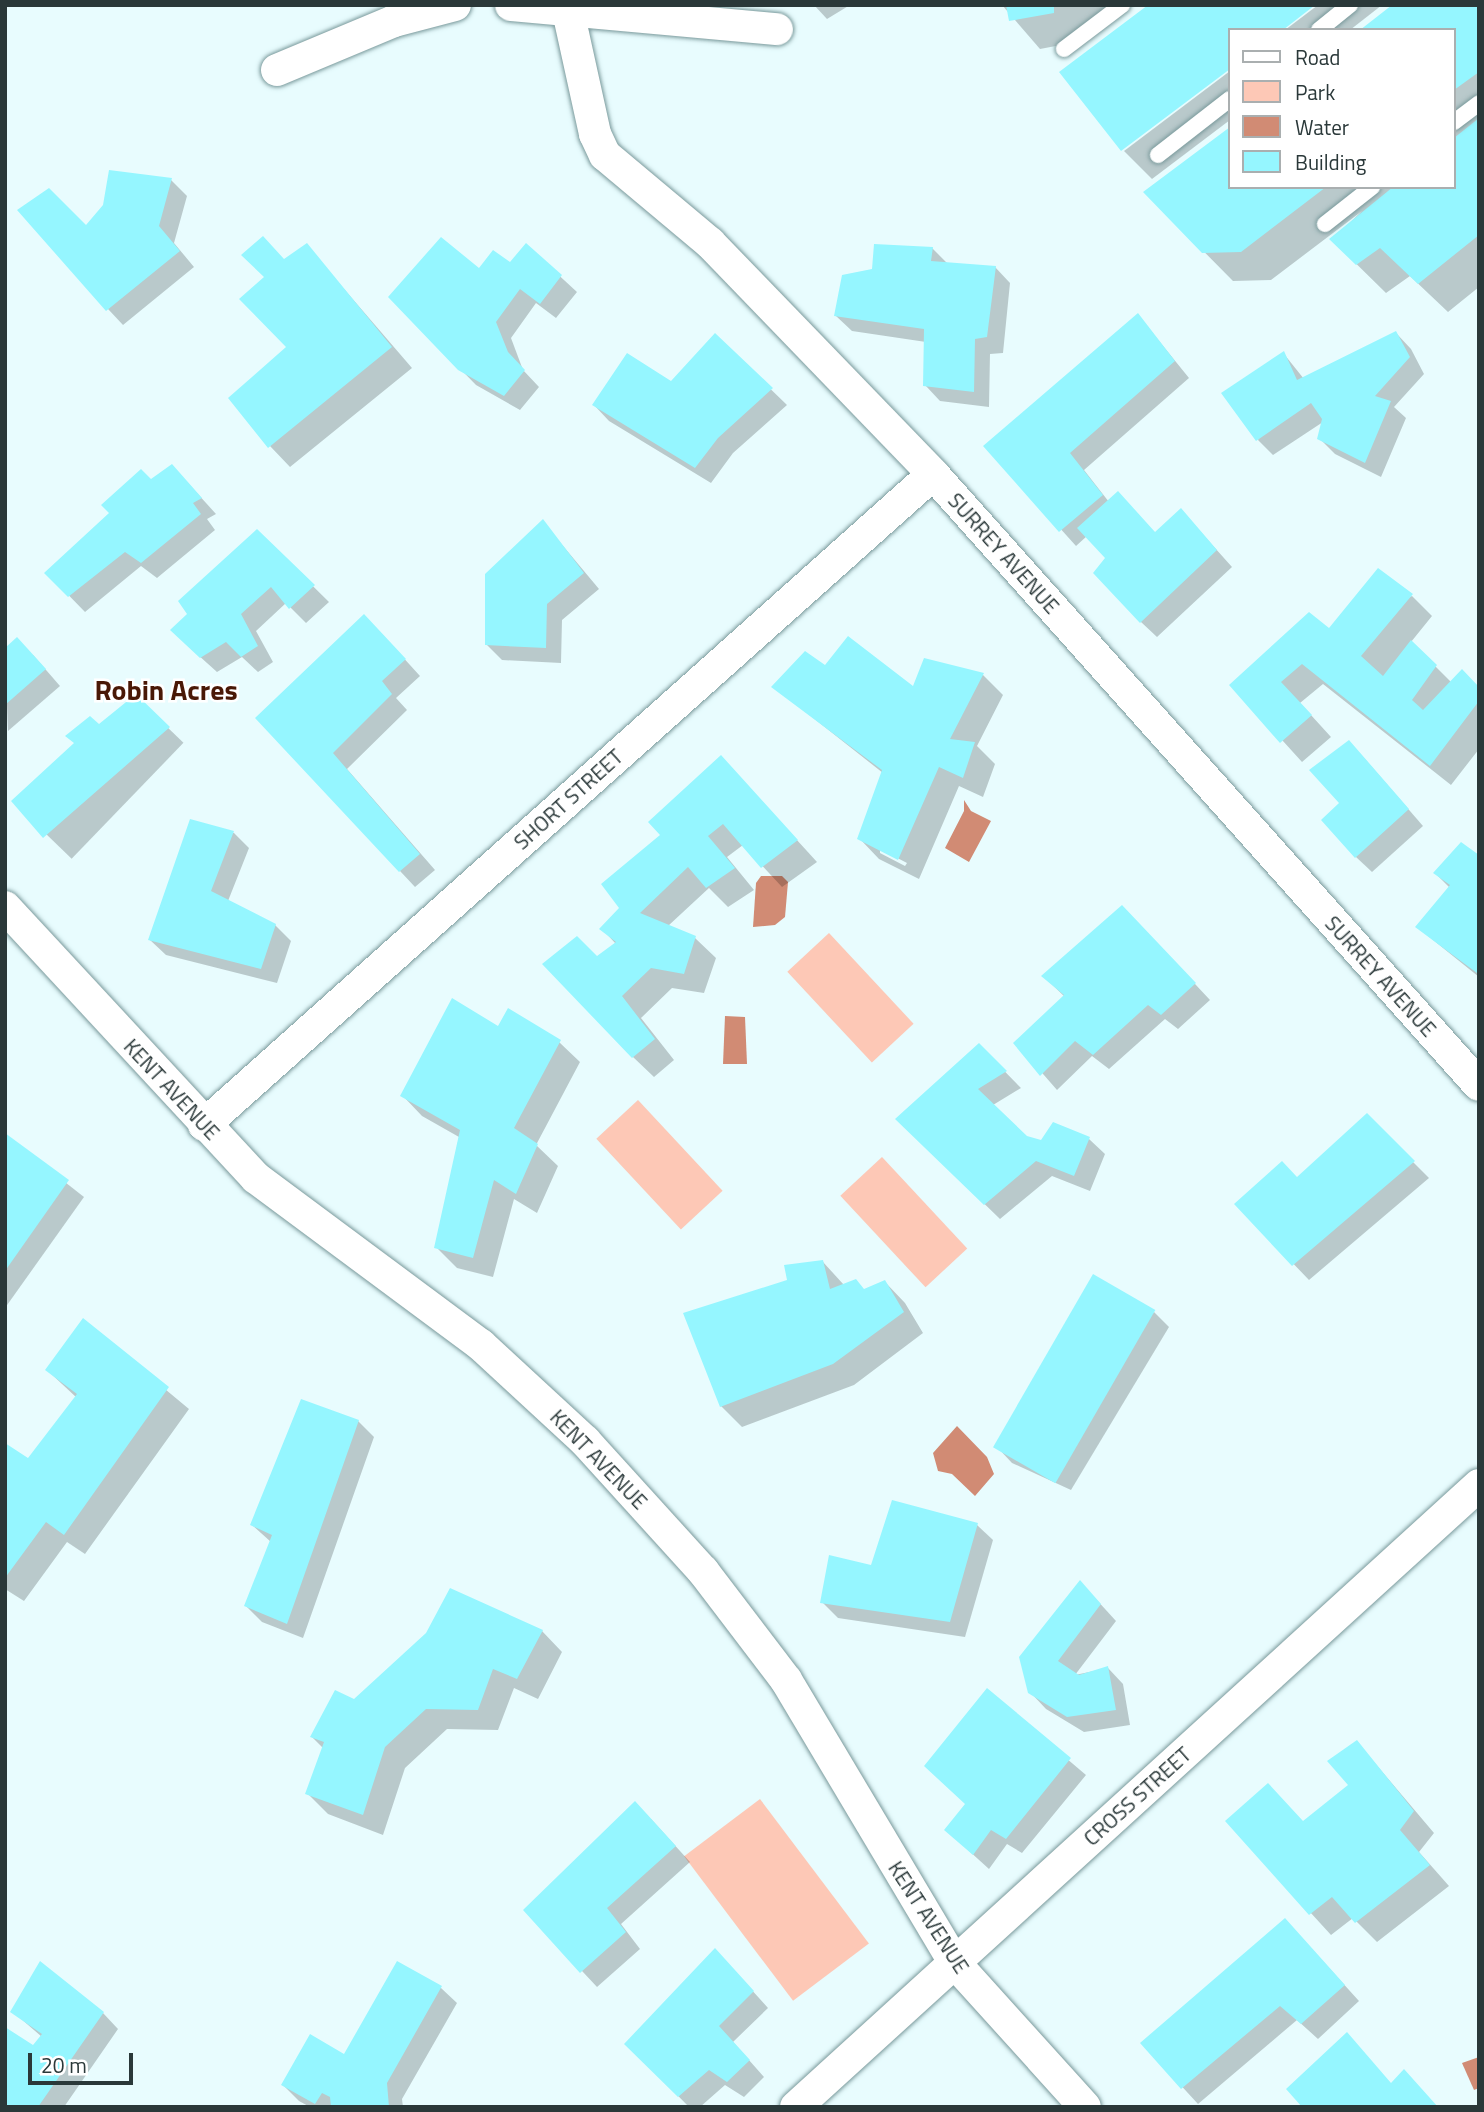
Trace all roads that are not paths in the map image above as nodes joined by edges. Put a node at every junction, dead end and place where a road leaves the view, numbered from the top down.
1 (455, 5) edge
2 (511, 5) edge
3 (1122, 5) edge
4 (1350, 5) edge
5 (568, 11) junction
6 (1321, 28) edge
7 (778, 29) dead end
8 (1064, 49) dead end
9 (277, 70) dead end
10 (1228, 101) edge
11 (1479, 103) edge
12 (1456, 120) edge
13 (1158, 155) dead end
14 (1370, 189) edge
15 (1325, 225) dead end
16 (933, 474) junction
17 (5, 907) edge
18 (1479, 1085) edge
19 (204, 1125) junction
20 (1479, 1485) edge
21 (954, 1962) junction
22 (796, 2107) edge
23 (1085, 2107) edge

1 - 9 street
2 - 5 street
3 - 8 lane
4 - 6 lane
5 - 7 street
5 - 16 street, SURREY AVENUE
10 - 13 lane
11 - 12 lane
14 - 15 lane
16 - 18 street, SURREY AVENUE
16 - 19 street, SHORT STREET
17 - 19 street, KENT AVENUE
19 - 21 street, KENT AVENUE
20 - 21 street, CROSS STREET
21 - 22 street, CROSS STREET
21 - 23 street, KENT AVENUE

